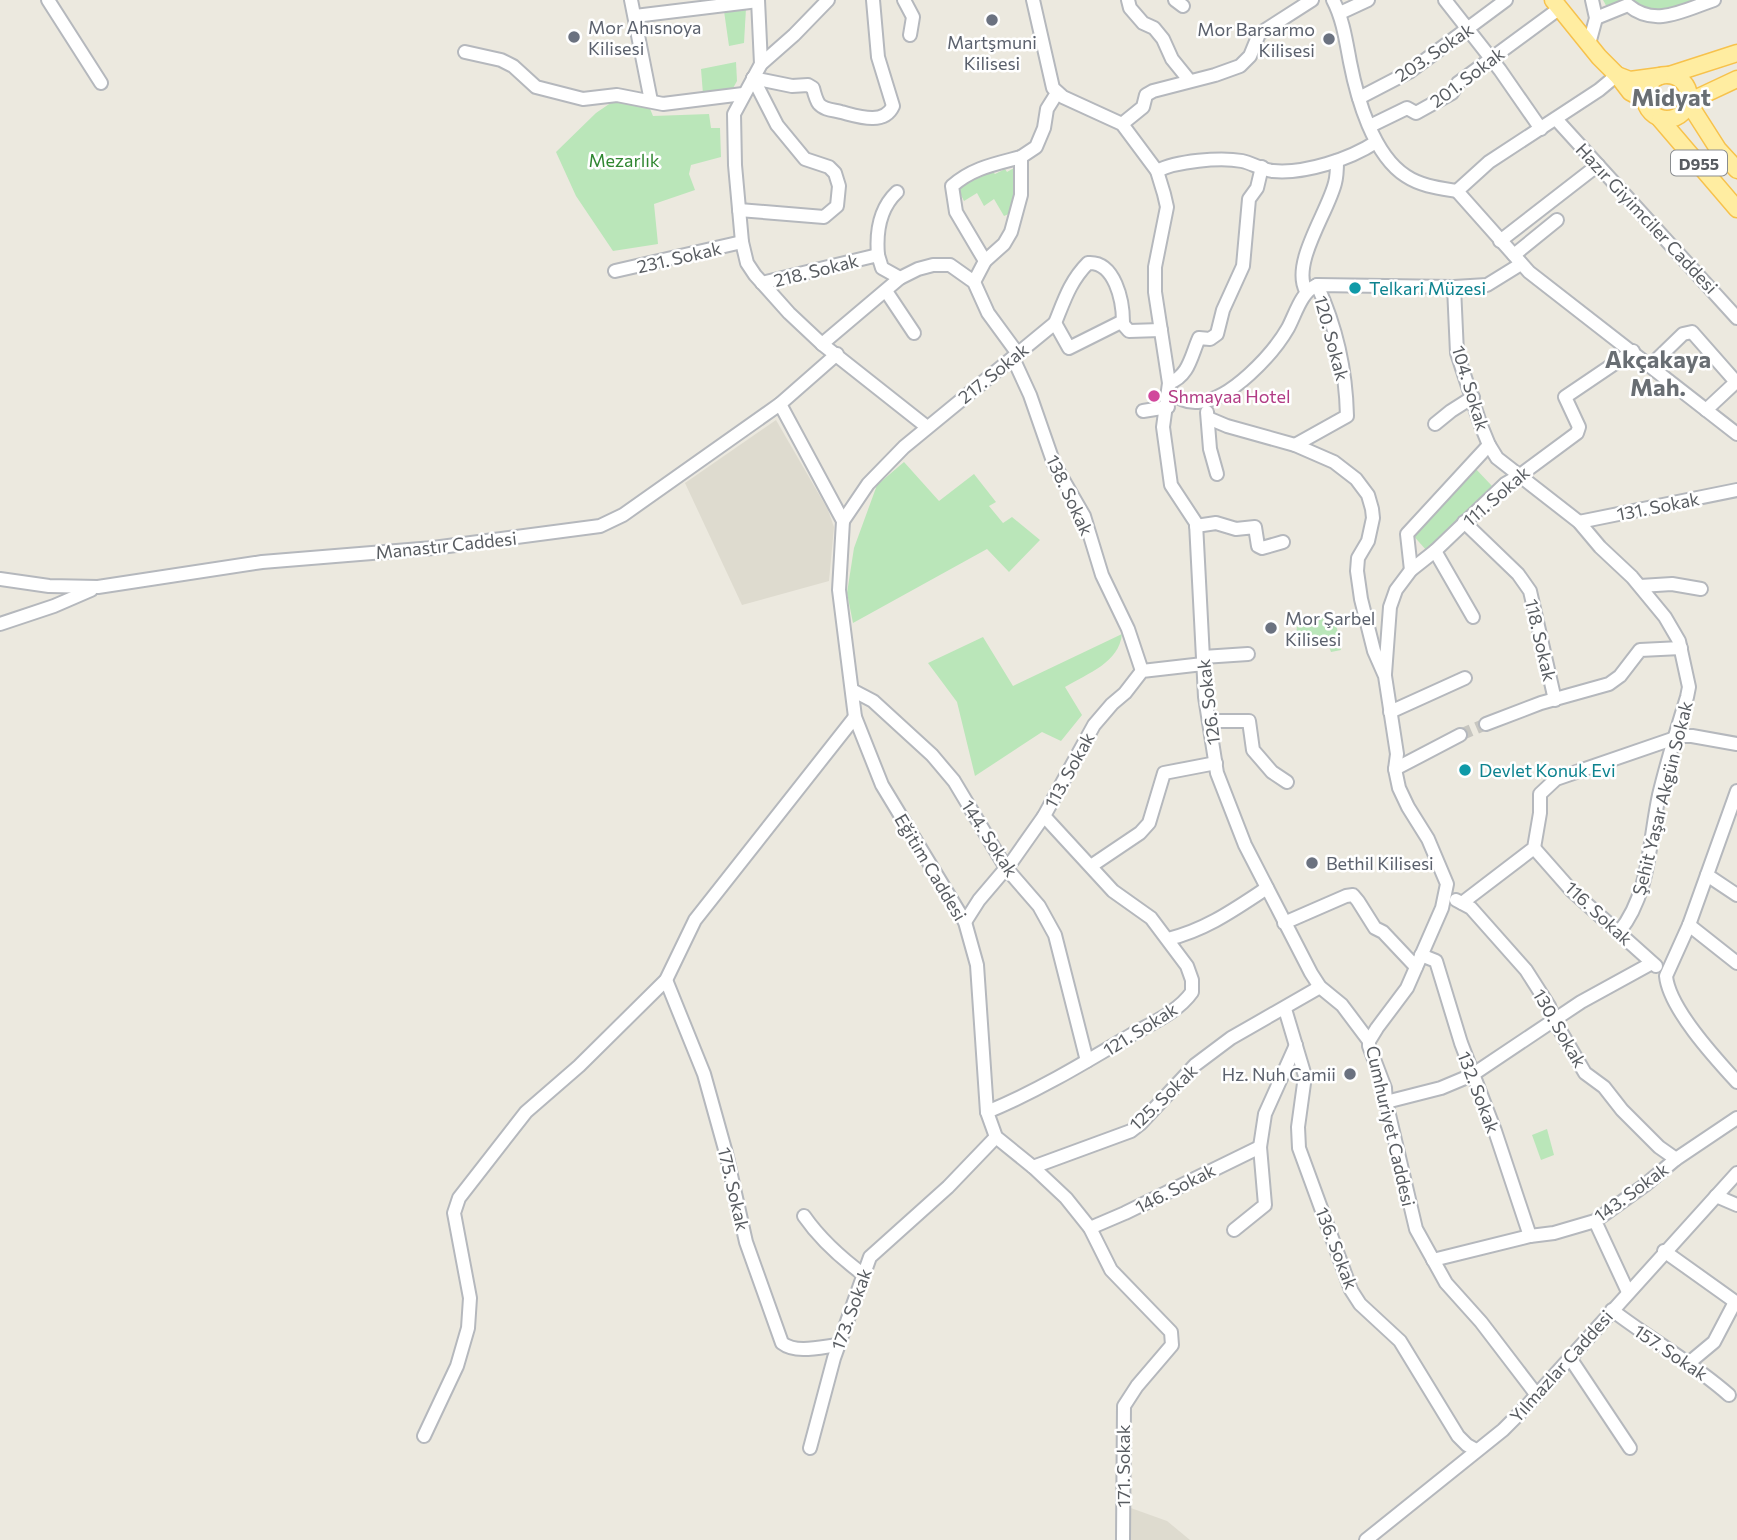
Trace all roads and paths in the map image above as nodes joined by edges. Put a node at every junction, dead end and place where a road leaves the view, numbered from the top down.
1 (48, 0) edge
2 (631, 0) edge
3 (828, 0) edge
4 (873, 0) edge
5 (904, 0) edge
6 (1033, 0) edge
7 (1128, 0) edge
8 (1312, 0) edge
9 (1333, 0) edge
10 (1368, 0) edge
11 (1506, 0) edge
12 (1592, 0) edge
13 (1714, 0) edge
14 (758, 1) edge
15 (1448, 1) edge
16 (1556, 4) edge
17 (1340, 13) junction
18 (635, 16) junction
19 (1596, 18) junction
20 (1469, 29) junction
21 (910, 34) dead end
22 (1589, 44) junction
23 (465, 52) dead end
24 (1737, 53) edge
25 (1492, 59) junction
26 (761, 64) junction
27 (1617, 75) junction
28 (1666, 75) junction
29 (753, 78) junction
30 (1737, 79) edge
31 (1189, 80) junction
32 (101, 83) dead end
33 (1712, 91) junction
34 (1057, 93) junction
35 (743, 94) junction
36 (1359, 99) junction
37 (1644, 100) junction
38 (651, 101) junction
39 (1688, 102) junction
40 (1556, 119) junction
41 (1660, 119) junction
42 (1122, 124) junction
43 (1702, 124) junction
44 (1370, 126) junction
45 (1541, 129) junction
46 (1379, 146) junction
47 (1021, 157) junction
48 (1337, 161) junction
49 (1598, 165) junction
50 (1262, 167) junction
51 (1737, 170) edge
52 (1157, 171) junction
53 (1457, 191) junction
54 (897, 192) dead end
55 (1737, 209) edge
56 (738, 210) junction
57 (1557, 220) dead end
58 (1500, 240) junction
59 (742, 242) junction
60 (877, 255) junction
61 (1518, 260) junction
62 (985, 261) junction
63 (615, 271) dead end
64 (900, 278) junction
65 (974, 282) junction
66 (762, 283) junction
67 (1454, 287) junction
68 (1312, 288) junction
69 (886, 291) junction
70 (1737, 318) edge
71 (1123, 322) junction
72 (1055, 323) junction
73 (1161, 330) junction
74 (914, 333) dead end
75 (822, 345) junction
76 (1633, 351) junction
77 (836, 354) junction
78 (1015, 356) junction
79 (1650, 366) junction
80 (1735, 382) edge
81 (1169, 387) junction
82 (1473, 397) junction
83 (1206, 401) junction
84 (780, 404) junction
85 (1168, 407) junction
86 (1706, 410) junction
87 (1143, 411) dead end
88 (1208, 418) junction
89 (1435, 424) dead end
90 (927, 428) junction
91 (1737, 434) edge
92 (1295, 445) junction
93 (1489, 445) junction
94 (1217, 474) dead end
95 (1519, 476) junction
96 (1737, 490) edge
97 (843, 521) junction
98 (1579, 522) junction
99 (1464, 523) junction
100 (1196, 526) junction
101 (1283, 542) dead end
102 (1435, 551) junction
103 (1412, 570) junction
104 (0, 579) edge
105 (1640, 586) junction
106 (98, 587) junction
107 (1701, 589) dead end
108 (1473, 618) dead end
109 (0, 624) edge
110 (1681, 648) junction
111 (1248, 654) dead end
112 (1203, 661) junction
113 (1142, 671) junction
114 (1385, 676) junction
115 (1465, 678) dead end
116 (852, 690) junction
117 (1555, 700) junction
118 (1390, 712) junction
119 (855, 717) junction
120 (1209, 721) junction
121 (1486, 724) tunnel mouth
122 (1460, 735) tunnel mouth
123 (1674, 738) junction
124 (1737, 744) edge
125 (1216, 762) junction
126 (1395, 769) junction
127 (1287, 782) dead end
128 (1737, 791) edge
129 (1044, 816) junction
130 (1534, 848) junction
131 (1091, 866) junction
132 (1006, 868) junction
133 (1707, 875) junction
134 (1267, 888) junction
135 (1446, 895) junction
136 (1737, 895) edge
137 (1462, 903) junction
138 (965, 922) junction
139 (1284, 923) junction
140 (1689, 925) junction
141 (1619, 932) junction
142 (1168, 939) junction
143 (1419, 961) junction
144 (1652, 963) junction
145 (1737, 963) edge
146 (1666, 976) junction
147 (666, 980) junction
148 (1320, 987) junction
149 (1284, 1009) junction
150 (1555, 1020) junction
151 (1369, 1041) junction
152 (1296, 1045) junction
153 (1087, 1061) junction
154 (1472, 1075) junction
155 (1737, 1082) edge
156 (1386, 1102) junction
157 (988, 1112) junction
158 (1737, 1118) edge
159 (996, 1137) junction
160 (1260, 1147) junction
161 (1676, 1159) junction
162 (1033, 1167) junction
163 (1737, 1173) edge
164 (1716, 1196) junction
165 (1737, 1205) edge
166 (804, 1216) dead end
167 (1595, 1221) junction
168 (1090, 1228) junction
169 (1234, 1230) dead end
170 (1530, 1236) junction
171 (1664, 1251) junction
172 (1433, 1261) junction
173 (864, 1275) junction
174 (1628, 1292) junction
175 (1736, 1303) edge
176 (1612, 1310) junction
177 (838, 1345) junction
178 (1570, 1358) junction
179 (1690, 1363) junction
180 (1536, 1394) junction
181 (1729, 1395) dead end
182 (424, 1436) dead end
183 (810, 1448) dead end
184 (1630, 1448) dead end
185 (1476, 1450) junction
186 (1123, 1540) edge
187 (1366, 1540) edge

1 - 32 street
2 - 18 street
3 - 26 street
4 - 29 street
5 - 21 street
6 - 34 street
7 - 31 street
8 - 31 street
9 - 17 street
10 - 17 street
11 - 20 street, 203. Sokak
12 - 19 street
13 - 19 street
14 - 18 street
14 - 26 street
15 - 20 street
16 - 22 main road
16 - 25 street, 201. Sokak
17 - 36 street
18 - 38 street
19 - 22 street
20 - 25 street
20 - 36 street, 203. Sokak
22 - 27 main road
23 - 38 street
24 - 28 main road
25 - 44 street, 201. Sokak
25 - 45 street
26 - 29 street
27 - 28 main road
27 - 37 main road
27 - 40 street
28 - 37 main road
28 - 39 main road
29 - 35 street
29 - 56 street
30 - 33 main road
31 - 42 street
33 - 39 main road
33 - 43 main road
34 - 42 street
34 - 47 street
35 - 38 street
35 - 56 street
36 - 44 street
37 - 41 main road
39 - 41 main road
39 - 43 main road, D955
40 - 45 street
40 - 49 street, Hazır Giyimciler Caddesi
41 - 55 main road, D955
42 - 52 street
43 - 51 main road, D955
44 - 46 street
45 - 53 street
46 - 48 street
46 - 53 street
47 - 62 street
47 - 62 street
48 - 50 street
48 - 68 street
49 - 58 street
49 - 70 street, Hazır Giyimciler Caddesi
50 - 52 street
50 - 81 street
52 - 73 street, 126. Sokak
53 - 58 street
54 - 60 street
56 - 59 street
57 - 61 street
58 - 61 street
59 - 63 street, 231. Sokak
59 - 66 street
60 - 64 street, 218. Sokak
60 - 66 street, 218. Sokak
61 - 67 street
61 - 76 street
62 - 65 street
64 - 65 street
64 - 69 street
65 - 78 street, 138. Sokak
66 - 75 street
67 - 68 street
67 - 82 street, 104. Sokak
68 - 83 street
68 - 92 street, 120. Sokak
69 - 74 street
69 - 75 street
71 - 72 street
71 - 72 street
71 - 73 street
72 - 78 street, 217. Sokak
73 - 81 street, 126. Sokak
75 - 77 street
76 - 79 street
76 - 95 street, 111. Sokak
77 - 84 street, Manastır Caddesi
77 - 90 street
78 - 90 street, 217. Sokak
78 - 113 street, 138. Sokak
79 - 80 street
79 - 86 street
80 - 86 street
81 - 83 street
81 - 85 street, 126. Sokak
82 - 89 street
82 - 93 street, 104. Sokak
83 - 88 street
84 - 97 street
84 - 106 street, Manastır Caddesi
85 - 87 street
85 - 100 street, 126. Sokak
86 - 91 street
88 - 92 street
88 - 94 street
90 - 97 street, 217. Sokak
92 - 114 street
93 - 95 street, 104. Sokak
93 - 103 street
95 - 98 street, Şehit Yaşar Akgün Sokak
95 - 99 street, 111. Sokak
96 - 98 street, 131. Sokak
97 - 116 street, Eğitim Caddesi
98 - 105 street, Şehit Yaşar Akgün Sokak
99 - 102 street, 111. Sokak
99 - 117 street, 118. Sokak
100 - 101 street
100 - 112 street, 126. Sokak
102 - 103 street, 111. Sokak
102 - 108 street
103 - 114 street, 111. Sokak
104 - 106 street, Manastır Caddesi
105 - 107 street
105 - 110 street, Şehit Yaşar Akgün Sokak
106 - 109 street
110 - 117 street
110 - 123 street, Şehit Yaşar Akgün Sokak
111 - 112 street
112 - 113 street
112 - 120 street, 126. Sokak
113 - 129 street, 113. Sokak
114 - 118 street
115 - 118 street
116 - 119 street, Eğitim Caddesi
116 - 132 street, 144. Sokak
117 - 121 street
118 - 126 street
119 - 138 street, Eğitim Caddesi
119 - 147 street
120 - 125 street, 126. Sokak
120 - 127 street
122 - 126 street
123 - 124 street
123 - 130 street
123 - 141 street, Şehit Yaşar Akgün Sokak
125 - 131 street
125 - 134 street, 126. Sokak
126 - 135 street
128 - 133 street
129 - 131 street, 121. Sokak
129 - 132 street, 113. Sokak
130 - 137 street
130 - 141 street, 116. Sokak
131 - 142 street, 121. Sokak
132 - 138 street, 113. Sokak
132 - 153 street, 144. Sokak
133 - 136 street
133 - 140 street
134 - 139 street, 126. Sokak
134 - 142 street
135 - 137 street, 130. Sokak
135 - 143 street, Cumhuriyet Caddesi
137 - 150 street, 130. Sokak
138 - 157 street, Eğitim Caddesi
139 - 143 street, 132. Sokak
139 - 148 street, 126. Sokak
140 - 145 street
140 - 146 street
141 - 144 street, 116. Sokak
142 - 153 street, 121. Sokak
143 - 151 street, Cumhuriyet Caddesi
143 - 154 street, 132. Sokak
144 - 146 street, 116. Sokak
144 - 150 street
146 - 155 street
147 - 177 street, 175. Sokak
147 - 182 street
148 - 149 street, 125. Sokak
148 - 151 street, 126. Sokak
149 - 152 street, 136. Sokak
149 - 162 street, 125. Sokak
150 - 154 street
150 - 161 street, 130. Sokak
151 - 156 street, Cumhuriyet Caddesi
152 - 160 street
152 - 185 street, 136. Sokak
153 - 157 street, 121. Sokak
154 - 156 street
154 - 170 street, 132. Sokak
156 - 172 street, Cumhuriyet Caddesi
157 - 159 street, Eğitim Caddesi
158 - 161 street, 143. Sokak
159 - 162 street
159 - 173 street, 173. Sokak
160 - 168 street, 146. Sokak
160 - 169 street
161 - 167 street, 143. Sokak
162 - 168 street
163 - 164 street, Yılmazlar Caddesi
164 - 165 street
164 - 171 street, Yılmazlar Caddesi
166 - 173 street
167 - 170 street, 143. Sokak
167 - 174 street
168 - 186 street, 171. Sokak
170 - 172 street, 143. Sokak
171 - 174 street, Yılmazlar Caddesi
171 - 175 street
172 - 180 street, Cumhuriyet Caddesi
173 - 177 street, 173. Sokak
174 - 176 street, Yılmazlar Caddesi
175 - 179 street
176 - 178 street, Yılmazlar Caddesi
176 - 179 street, 157. Sokak
177 - 183 street, 173. Sokak
178 - 180 street, Yılmazlar Caddesi
178 - 184 street
179 - 181 street, 157. Sokak
180 - 185 street, Yılmazlar Caddesi
185 - 187 street, Yılmazlar Caddesi

